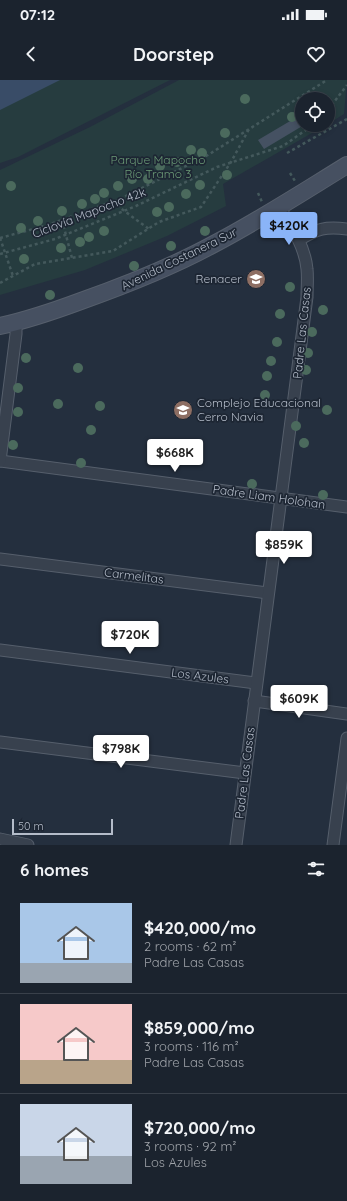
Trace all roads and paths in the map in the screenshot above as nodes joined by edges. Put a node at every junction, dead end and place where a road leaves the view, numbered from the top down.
1 (327, 80) edge
2 (347, 85) edge
3 (335, 101) edge
4 (347, 120) edge
5 (249, 129) junction
6 (303, 132) edge
7 (287, 153) dead end
8 (231, 162) junction
9 (347, 165) edge
10 (290, 173) dead end
11 (296, 183) dead end
12 (258, 193) dead end
13 (112, 202) junction
14 (262, 203) dead end
15 (280, 207) junction
16 (125, 211) junction
17 (62, 220) junction
18 (148, 228) junction
19 (347, 229) edge
20 (66, 234) junction
21 (0, 238) edge
22 (299, 240) junction
23 (5, 253) junction
24 (0, 254) edge
25 (72, 258) junction
26 (13, 276) junction
27 (0, 283) edge
28 (16, 323) junction
29 (0, 326) edge
30 (1, 448) edge
31 (0, 461) edge
32 (282, 498) junction
33 (347, 507) edge
34 (0, 558) edge
35 (268, 593) junction
36 (0, 650) edge
37 (256, 683) junction
38 (254, 701) junction
39 (347, 714) edge
40 (347, 738) edge
41 (0, 742) edge
42 (245, 773) junction
43 (0, 839) edge
44 (28, 845) edge
45 (236, 845) edge
46 (333, 845) edge

1 - 5 path
2 - 3 path
4 - 7 path
5 - 8 path
5 - 13 path
6 - 8 path, Ciclovía Mapocho 42k
8 - 16 path, Ciclovía Mapocho 42k
8 - 18 path
9 - 15 main road, Avenida Costanera Sur
10 - 11 path
12 - 14 path
13 - 16 path
13 - 17 path
15 - 22 street, Padre Las Casas
15 - 28 main road, Avenida Costanera Sur
16 - 18 path
16 - 20 path, Ciclovía Mapocho 42k
17 - 20 path
17 - 21 path
18 - 25 path
19 - 22 street
20 - 23 path, Ciclovía Mapocho 42k
20 - 25 path
21 - 23 path
22 - 32 street, Padre Las Casas
23 - 24 path, Ciclovía Mapocho 42k
23 - 26 path
25 - 26 path
26 - 27 path
28 - 29 main road, Avenida Costanera Sur
28 - 30 street
30 - 31 street
31 - 32 street, Padre Liam Holohan
32 - 33 street, Padre Liam Holohan
32 - 35 street, Padre Las Casas
34 - 35 street, Carmelitas
35 - 37 street, Padre Las Casas
36 - 37 street, Los Azules
37 - 38 street, Padre Las Casas
38 - 39 street
38 - 42 street, Padre Las Casas
40 - 46 street
41 - 42 street
42 - 45 street, Padre Las Casas
43 - 44 street

